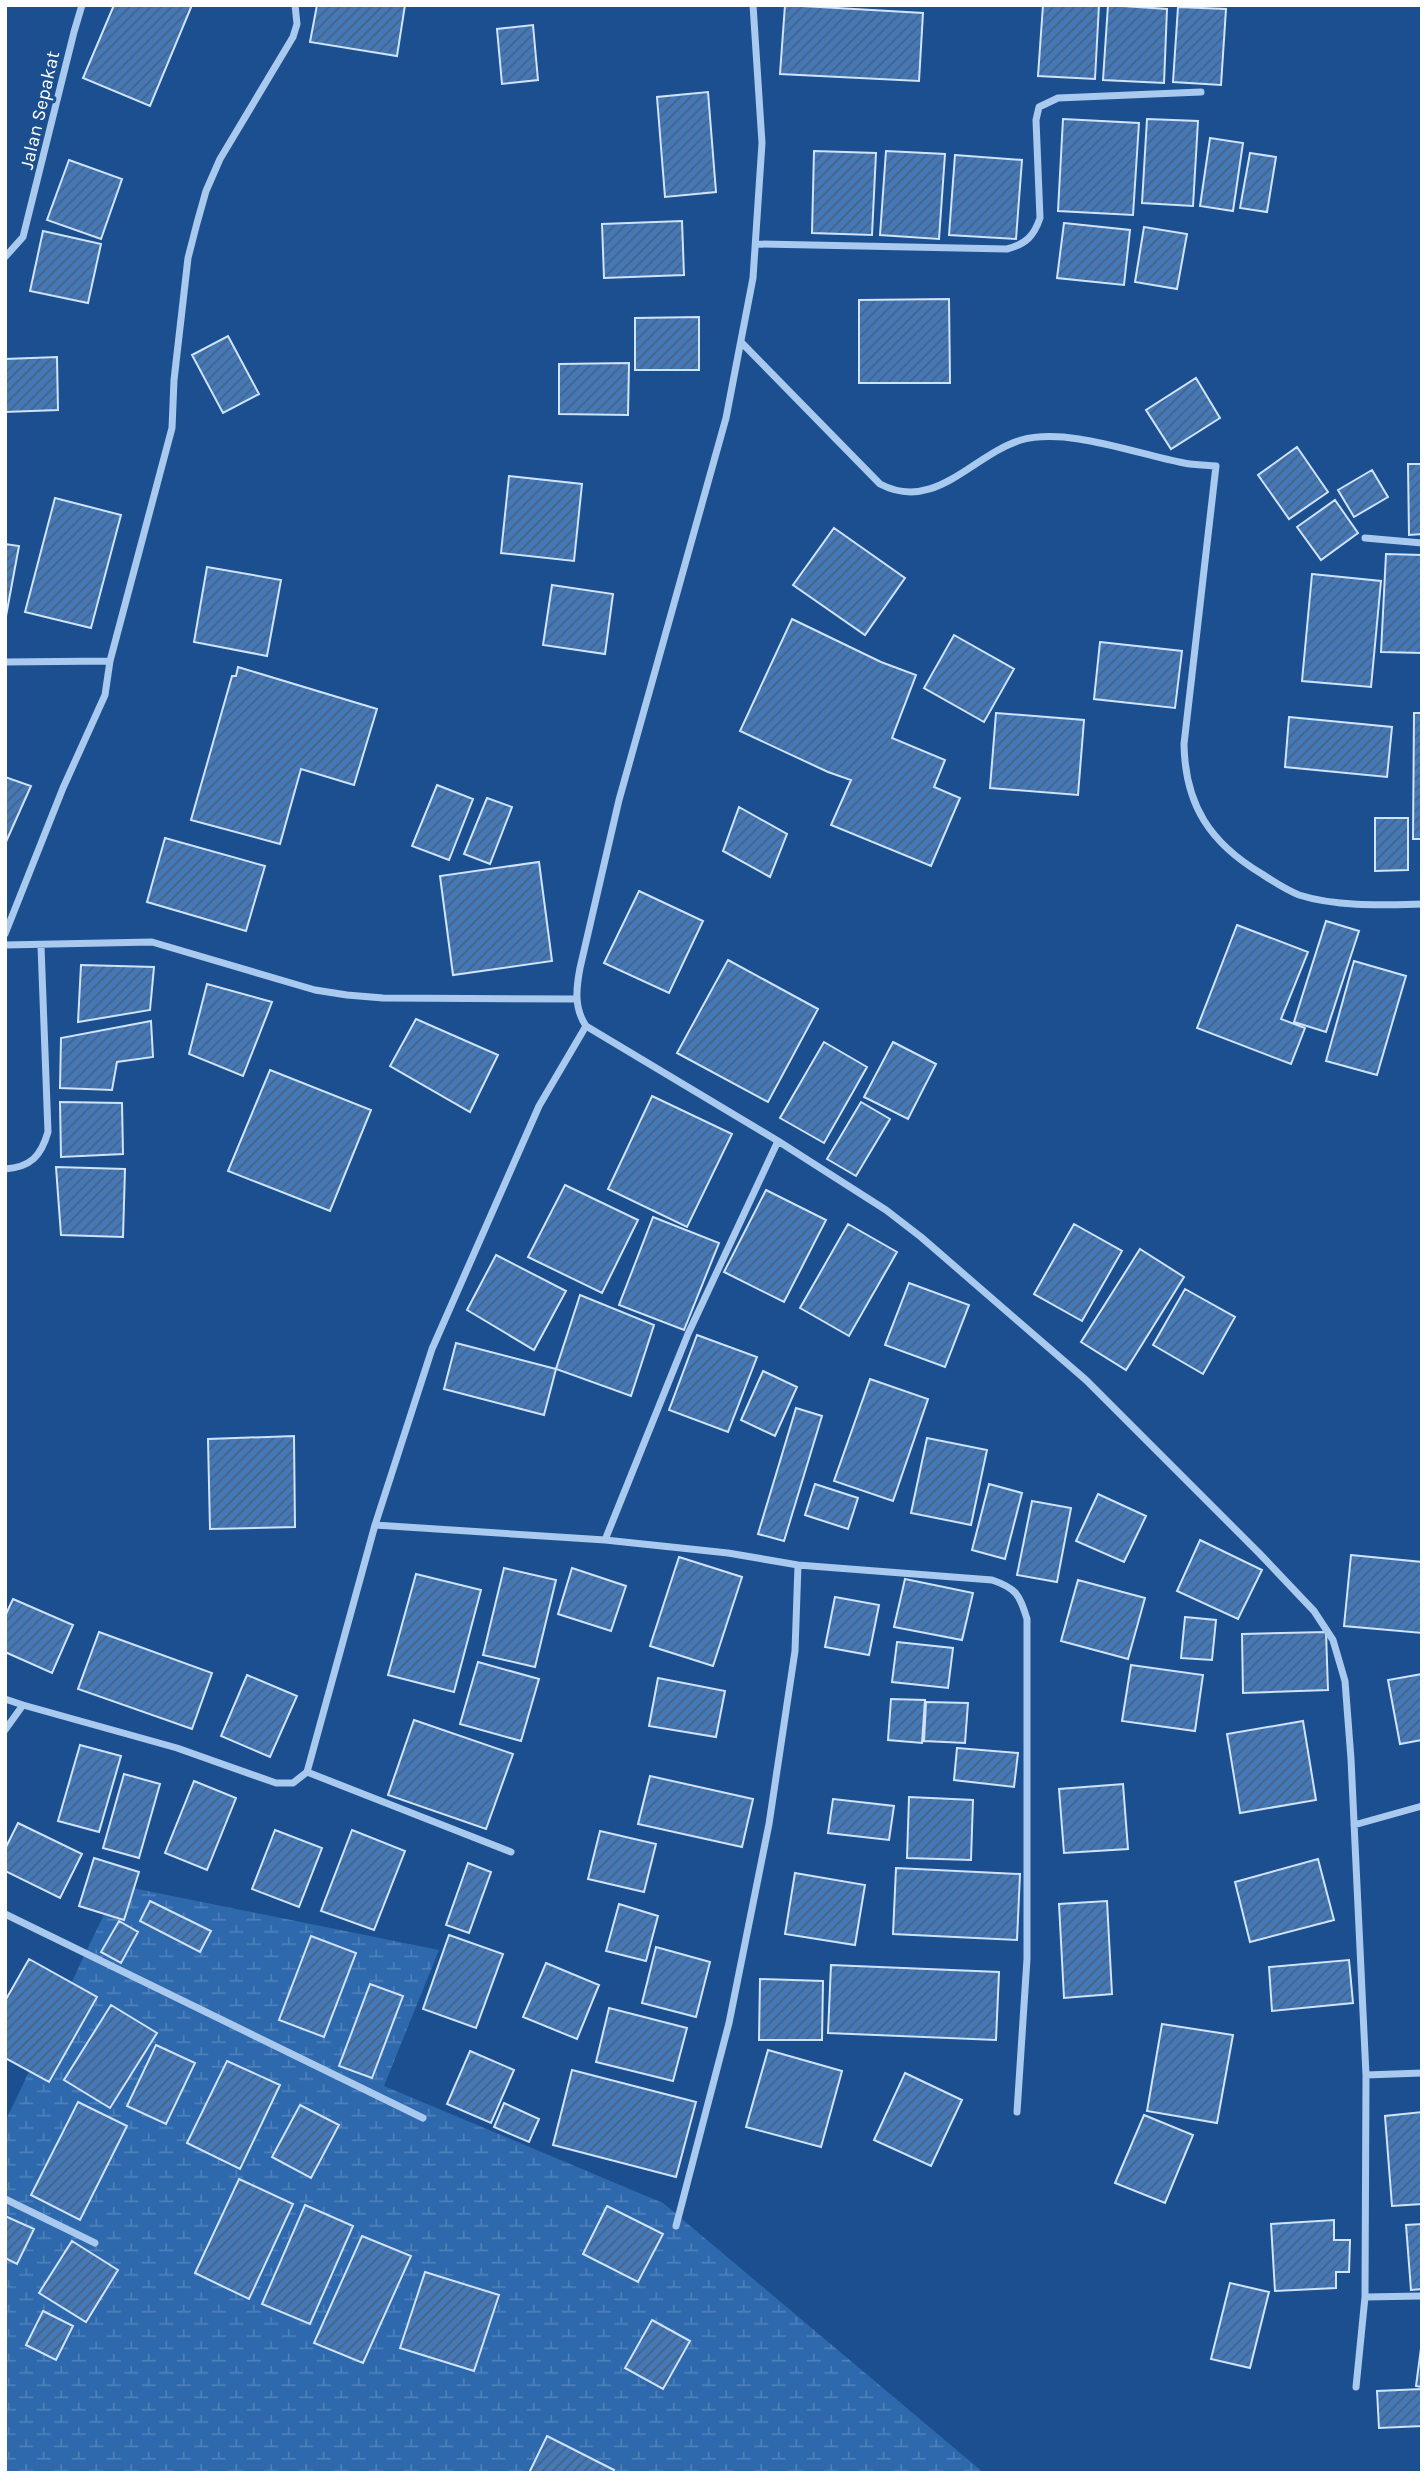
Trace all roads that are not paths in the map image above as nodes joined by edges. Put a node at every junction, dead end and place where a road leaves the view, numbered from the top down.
1 (82, 5) edge
2 (295, 5) edge
3 (753, 5) edge
4 (1201, 92) dead end
5 (756, 244) junction
6 (5, 257) edge
7 (741, 342) junction
8 (1365, 538) dead end
9 (1422, 543) edge
10 (5, 662) edge
11 (110, 662) junction
12 (1422, 904) edge
13 (5, 934) edge
14 (5, 945) edge
15 (41, 946) junction
16 (577, 999) junction
17 (586, 1026) junction
18 (778, 1141) junction
19 (5, 1169) edge
20 (375, 1525) junction
21 (605, 1540) junction
22 (798, 1565) junction
23 (5, 1699) edge
24 (23, 1704) junction
25 (5, 1730) edge
26 (307, 1772) junction
27 (1422, 1806) edge
28 (1354, 1825) junction
29 (511, 1852) dead end
30 (5, 1914) edge
31 (1422, 2074) edge
32 (1366, 2075) junction
33 (1017, 2112) dead end
34 (423, 2118) dead end
35 (5, 2199) edge
36 (676, 2226) dead end
37 (96, 2243) dead end
38 (1422, 2296) edge
39 (1364, 2297) junction
40 (1356, 2387) dead end

1 - 6 street, Jalan Sepakat
2 - 11 street
3 - 5 street
4 - 5 street
5 - 7 street
7 - 12 street
7 - 16 street
8 - 9 street
10 - 11 street
11 - 13 street
14 - 15 street
15 - 16 street
15 - 19 street
16 - 17 street
17 - 18 street
17 - 20 street
18 - 21 street
18 - 28 street
20 - 21 street
20 - 26 street
21 - 22 street
22 - 33 street
22 - 36 street
23 - 24 street
24 - 25 street
24 - 26 street
26 - 29 street
27 - 28 street
28 - 32 street
30 - 34 street
31 - 32 street
32 - 39 street
35 - 37 street
38 - 39 street
39 - 40 street

